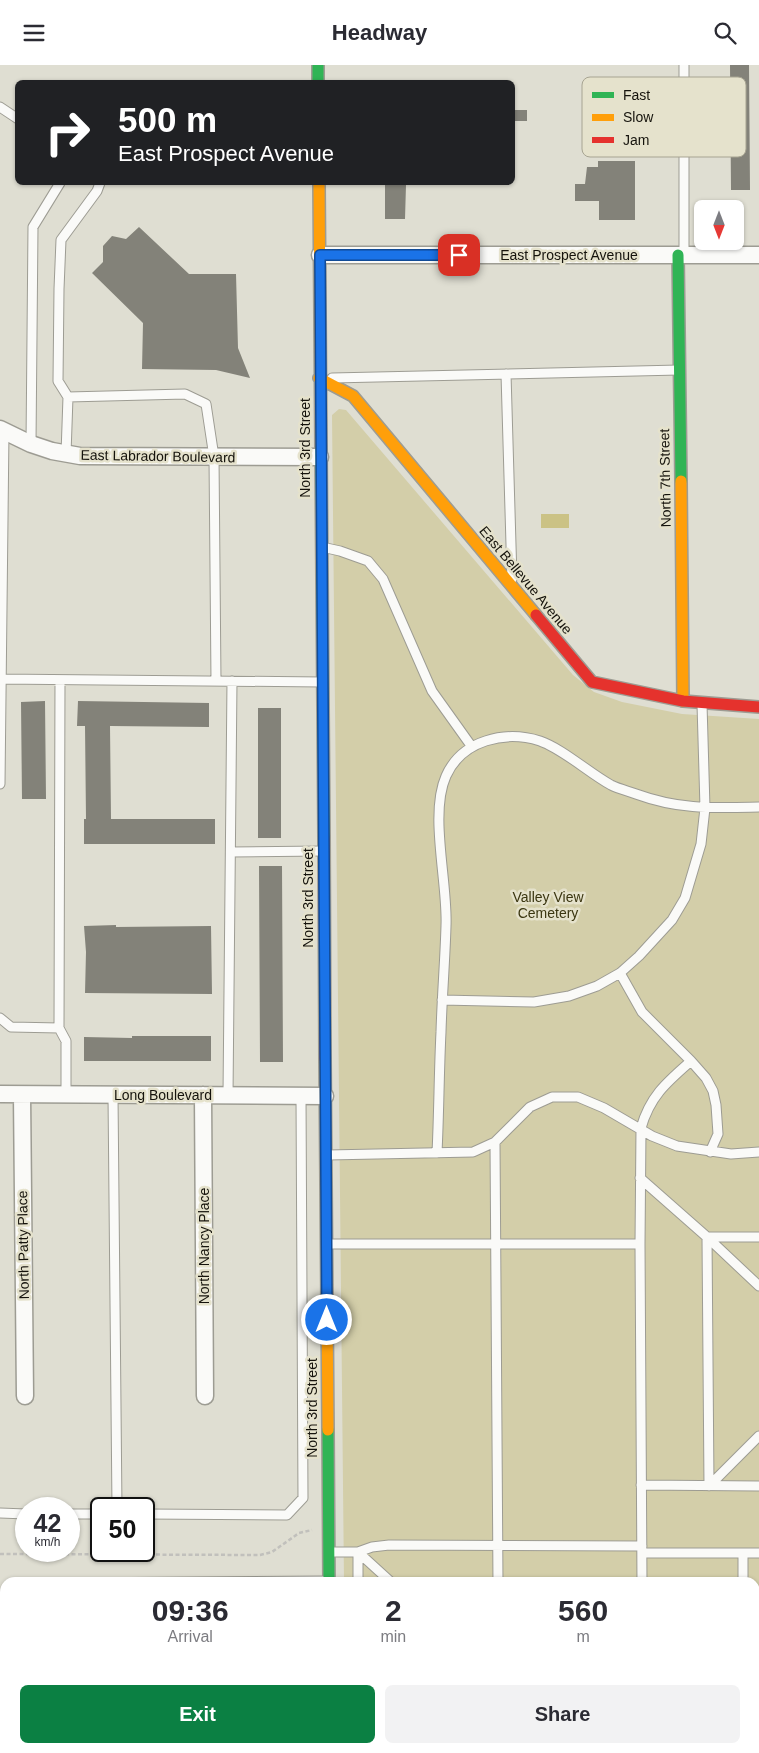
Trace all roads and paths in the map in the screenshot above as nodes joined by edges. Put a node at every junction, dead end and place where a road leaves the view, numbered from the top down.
1 (318, 65) edge
2 (318, 80) edge
3 (0, 107) edge
4 (15, 117) edge
5 (683, 157) edge
6 (59, 185) edge
7 (99, 185) edge
8 (319, 185) edge
9 (320, 255) junction
10 (681, 255) junction
11 (759, 255) edge
12 (679, 370) junction
13 (506, 374) junction
14 (320, 378) junction
15 (68, 397) junction
16 (2, 430) edge
17 (31, 444) junction
18 (66, 454) junction
19 (214, 457) junction
20 (320, 457) junction
21 (321, 547) junction
22 (512, 587) junction
23 (1, 679) edge
24 (60, 680) junction
25 (216, 681) junction
26 (232, 681) junction
27 (322, 682) junction
28 (683, 701) junction
29 (702, 703) junction
30 (759, 707) edge
31 (472, 747) junction
32 (0, 784) edge
33 (759, 807) edge
34 (705, 808) junction
35 (323, 851) junction
36 (231, 852) junction
37 (620, 973) junction
38 (442, 1000) junction
39 (0, 1018) edge
40 (59, 1028) junction
41 (691, 1061) junction
42 (0, 1094) edge
43 (22, 1095) junction
44 (66, 1095) junction
45 (112, 1095) junction
46 (203, 1095) junction
47 (228, 1095) junction
48 (301, 1096) junction
49 (325, 1096) junction
50 (641, 1128) junction
51 (495, 1142) junction
52 (710, 1152) junction
53 (759, 1152) edge
54 (438, 1153) junction
55 (326, 1155) junction
56 (640, 1178) junction
57 (708, 1237) junction
58 (759, 1237) edge
59 (495, 1243) junction
60 (326, 1244) junction
61 (640, 1244) junction
62 (759, 1286) edge
63 (25, 1396) dead end
64 (205, 1396) dead end
65 (759, 1436) edge
66 (641, 1485) junction
67 (709, 1486) junction
68 (759, 1486) edge
69 (117, 1497) edge
70 (0, 1513) edge
71 (15, 1514) edge
72 (155, 1514) edge
73 (317, 1529) dead end
74 (497, 1546) junction
75 (642, 1550) junction
76 (329, 1551) junction
77 (358, 1553) junction
78 (743, 1553) junction
79 (759, 1553) edge
80 (0, 1554) edge
81 (329, 1577) edge
82 (358, 1577) edge
83 (385, 1577) edge
84 (498, 1577) edge
85 (642, 1577) edge
86 (743, 1577) edge

1 - 2 main road
3 - 4 lane
5 - 10 lane
6 - 17 lane
7 - 15 lane
8 - 9 main road, North 3rd Street
9 - 10 street, East Prospect Avenue
9 - 14 main road, North 3rd Street
10 - 11 street, East Prospect Avenue
10 - 12 main road, North 7th Street
12 - 13 lane
12 - 28 main road, North 7th Street
13 - 14 lane
13 - 22 lane
14 - 20 main road, North 3rd Street
14 - 22 main road, East Bellevue Avenue
15 - 18 lane
15 - 19 lane
16 - 17 street, East Labrador Boulevard
16 - 23 lane
17 - 18 street, East Labrador Boulevard
18 - 19 street, East Labrador Boulevard
19 - 20 street, East Labrador Boulevard
19 - 25 lane
20 - 21 main road, North 3rd Street
21 - 27 main road, North 3rd Street
21 - 31 lane
22 - 28 main road, East Bellevue Avenue
23 - 24 lane
23 - 32 lane
24 - 25 lane
24 - 40 lane
25 - 26 lane
26 - 27 lane
26 - 36 lane
27 - 35 main road, North 3rd Street
28 - 29 main road, East Bellevue Avenue
29 - 30 main road, East Bellevue Avenue
29 - 34 lane
31 - 34 lane
31 - 38 lane
33 - 34 lane
34 - 37 lane
35 - 36 lane
35 - 49 main road, North 3rd Street
36 - 47 lane
37 - 38 lane
37 - 41 lane
38 - 54 lane
39 - 40 lane
40 - 44 lane
41 - 50 lane
41 - 52 lane
42 - 43 street, Long Boulevard
43 - 44 street, Long Boulevard
43 - 63 street, North Patty Place
44 - 45 street, Long Boulevard
45 - 46 street, Long Boulevard
45 - 69 lane
46 - 47 street, Long Boulevard
46 - 64 street, North Nancy Place
47 - 48 street, Long Boulevard
48 - 49 street, Long Boulevard
48 - 72 lane
49 - 55 main road, North 3rd Street
50 - 51 lane
50 - 52 lane
50 - 56 lane
51 - 54 lane
51 - 59 lane
52 - 53 lane
54 - 55 lane
55 - 60 main road, North 3rd Street
56 - 57 lane
56 - 61 lane
57 - 58 lane
57 - 62 lane
57 - 67 lane
59 - 60 lane
59 - 61 lane
59 - 74 lane
60 - 76 main road, North 3rd Street
61 - 66 lane
65 - 67 lane
66 - 67 lane
66 - 75 lane
67 - 68 lane
70 - 71 lane
73 - 80 path
74 - 75 lane
74 - 77 lane
74 - 84 lane
75 - 78 lane
75 - 85 lane
76 - 77 lane
76 - 81 main road, North 3rd Street
77 - 82 lane
77 - 83 lane
78 - 79 lane
78 - 86 lane

